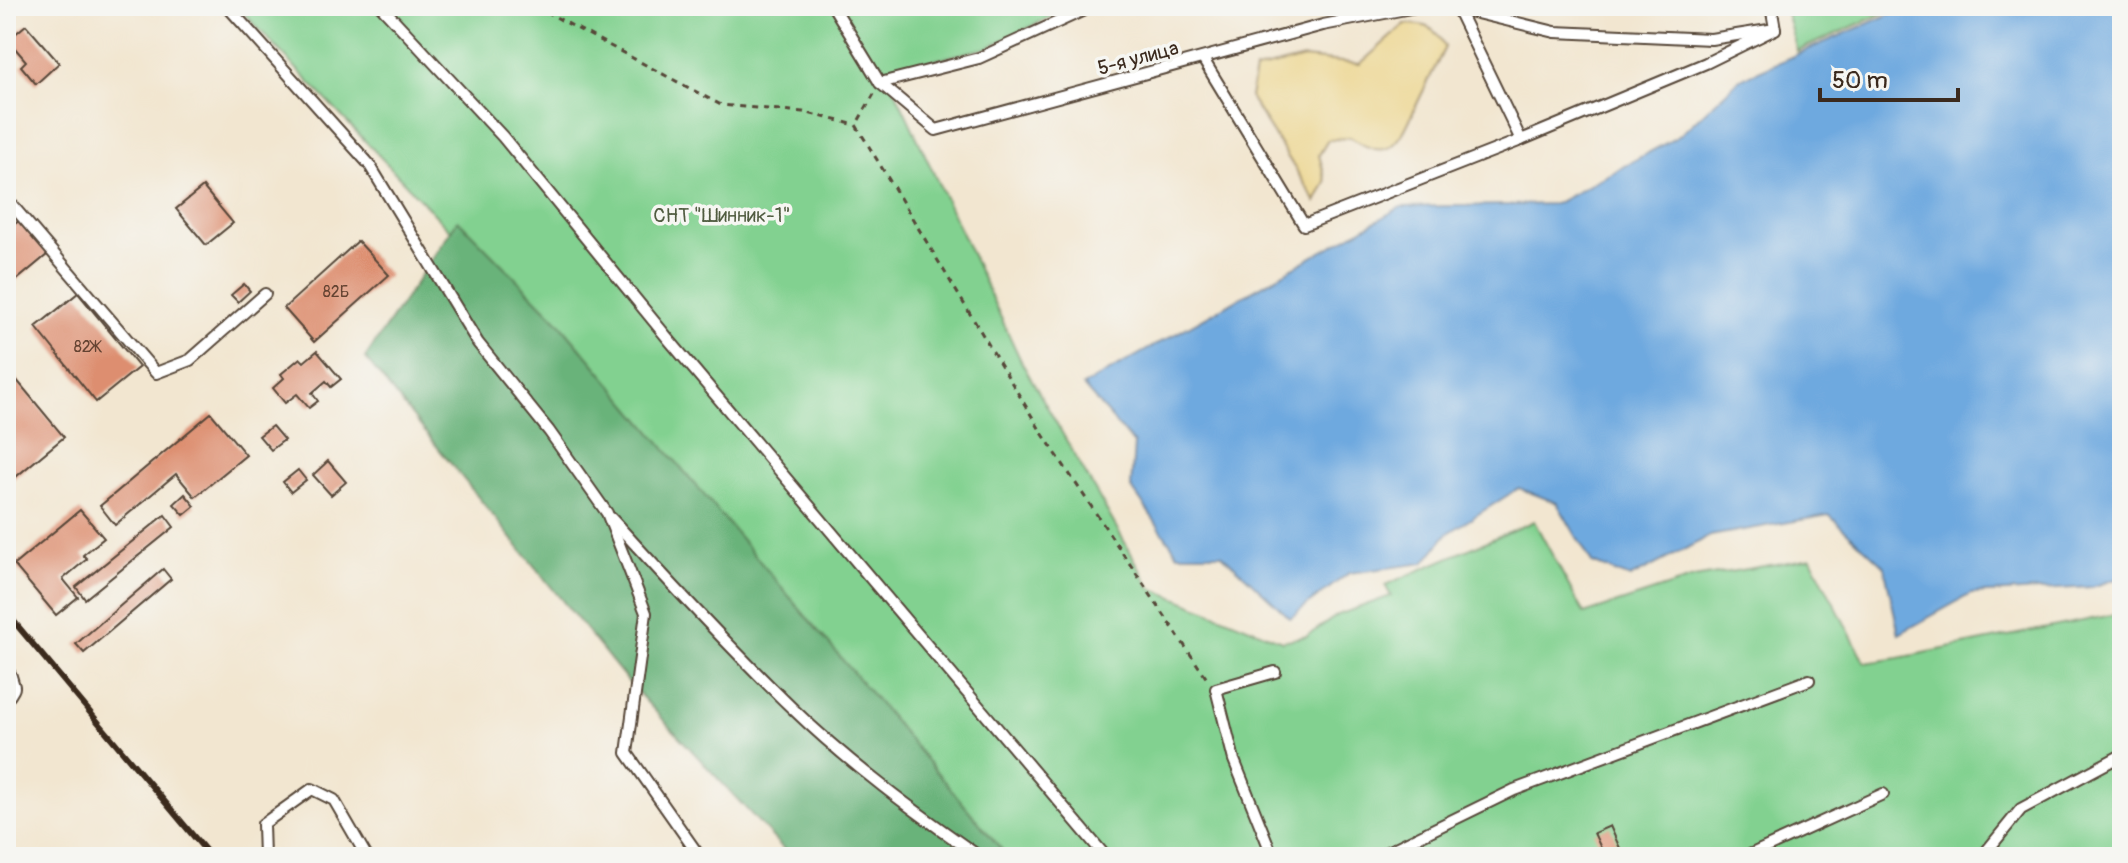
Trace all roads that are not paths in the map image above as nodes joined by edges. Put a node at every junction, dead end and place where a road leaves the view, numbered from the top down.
1 (227, 6) edge
2 (381, 6) edge
3 (833, 6) edge
4 (1093, 6) edge
5 (1421, 6) edge
6 (1771, 6) edge
7 (1455, 7) edge
8 (1775, 29) junction
9 (1203, 59) junction
10 (880, 83) junction
11 (1521, 140) junction
12 (6, 198) edge
13 (265, 294) dead end
14 (607, 513) junction
15 (1275, 672) dead end
16 (6, 677) edge
17 (1809, 680) dead end
18 (6, 692) edge
19 (2122, 755) edge
20 (1883, 794) dead end
21 (264, 857) edge
22 (367, 857) edge
23 (700, 857) edge
24 (980, 857) edge
25 (1106, 857) edge
26 (1273, 857) edge
27 (1377, 857) edge
28 (1745, 857) edge
29 (1982, 857) edge

1 - 14 lane
2 - 25 lane
3 - 10 lane
4 - 10 lane
5 - 9 lane, 5-я улица
6 - 8 lane
7 - 8 lane
7 - 11 lane
8 - 11 lane
9 - 10 lane, 5-я улица
9 - 11 lane
12 - 13 lane
14 - 23 lane
14 - 24 lane
15 - 26 lane
16 - 18 street
17 - 27 lane
19 - 29 lane
20 - 28 lane
21 - 22 lane

